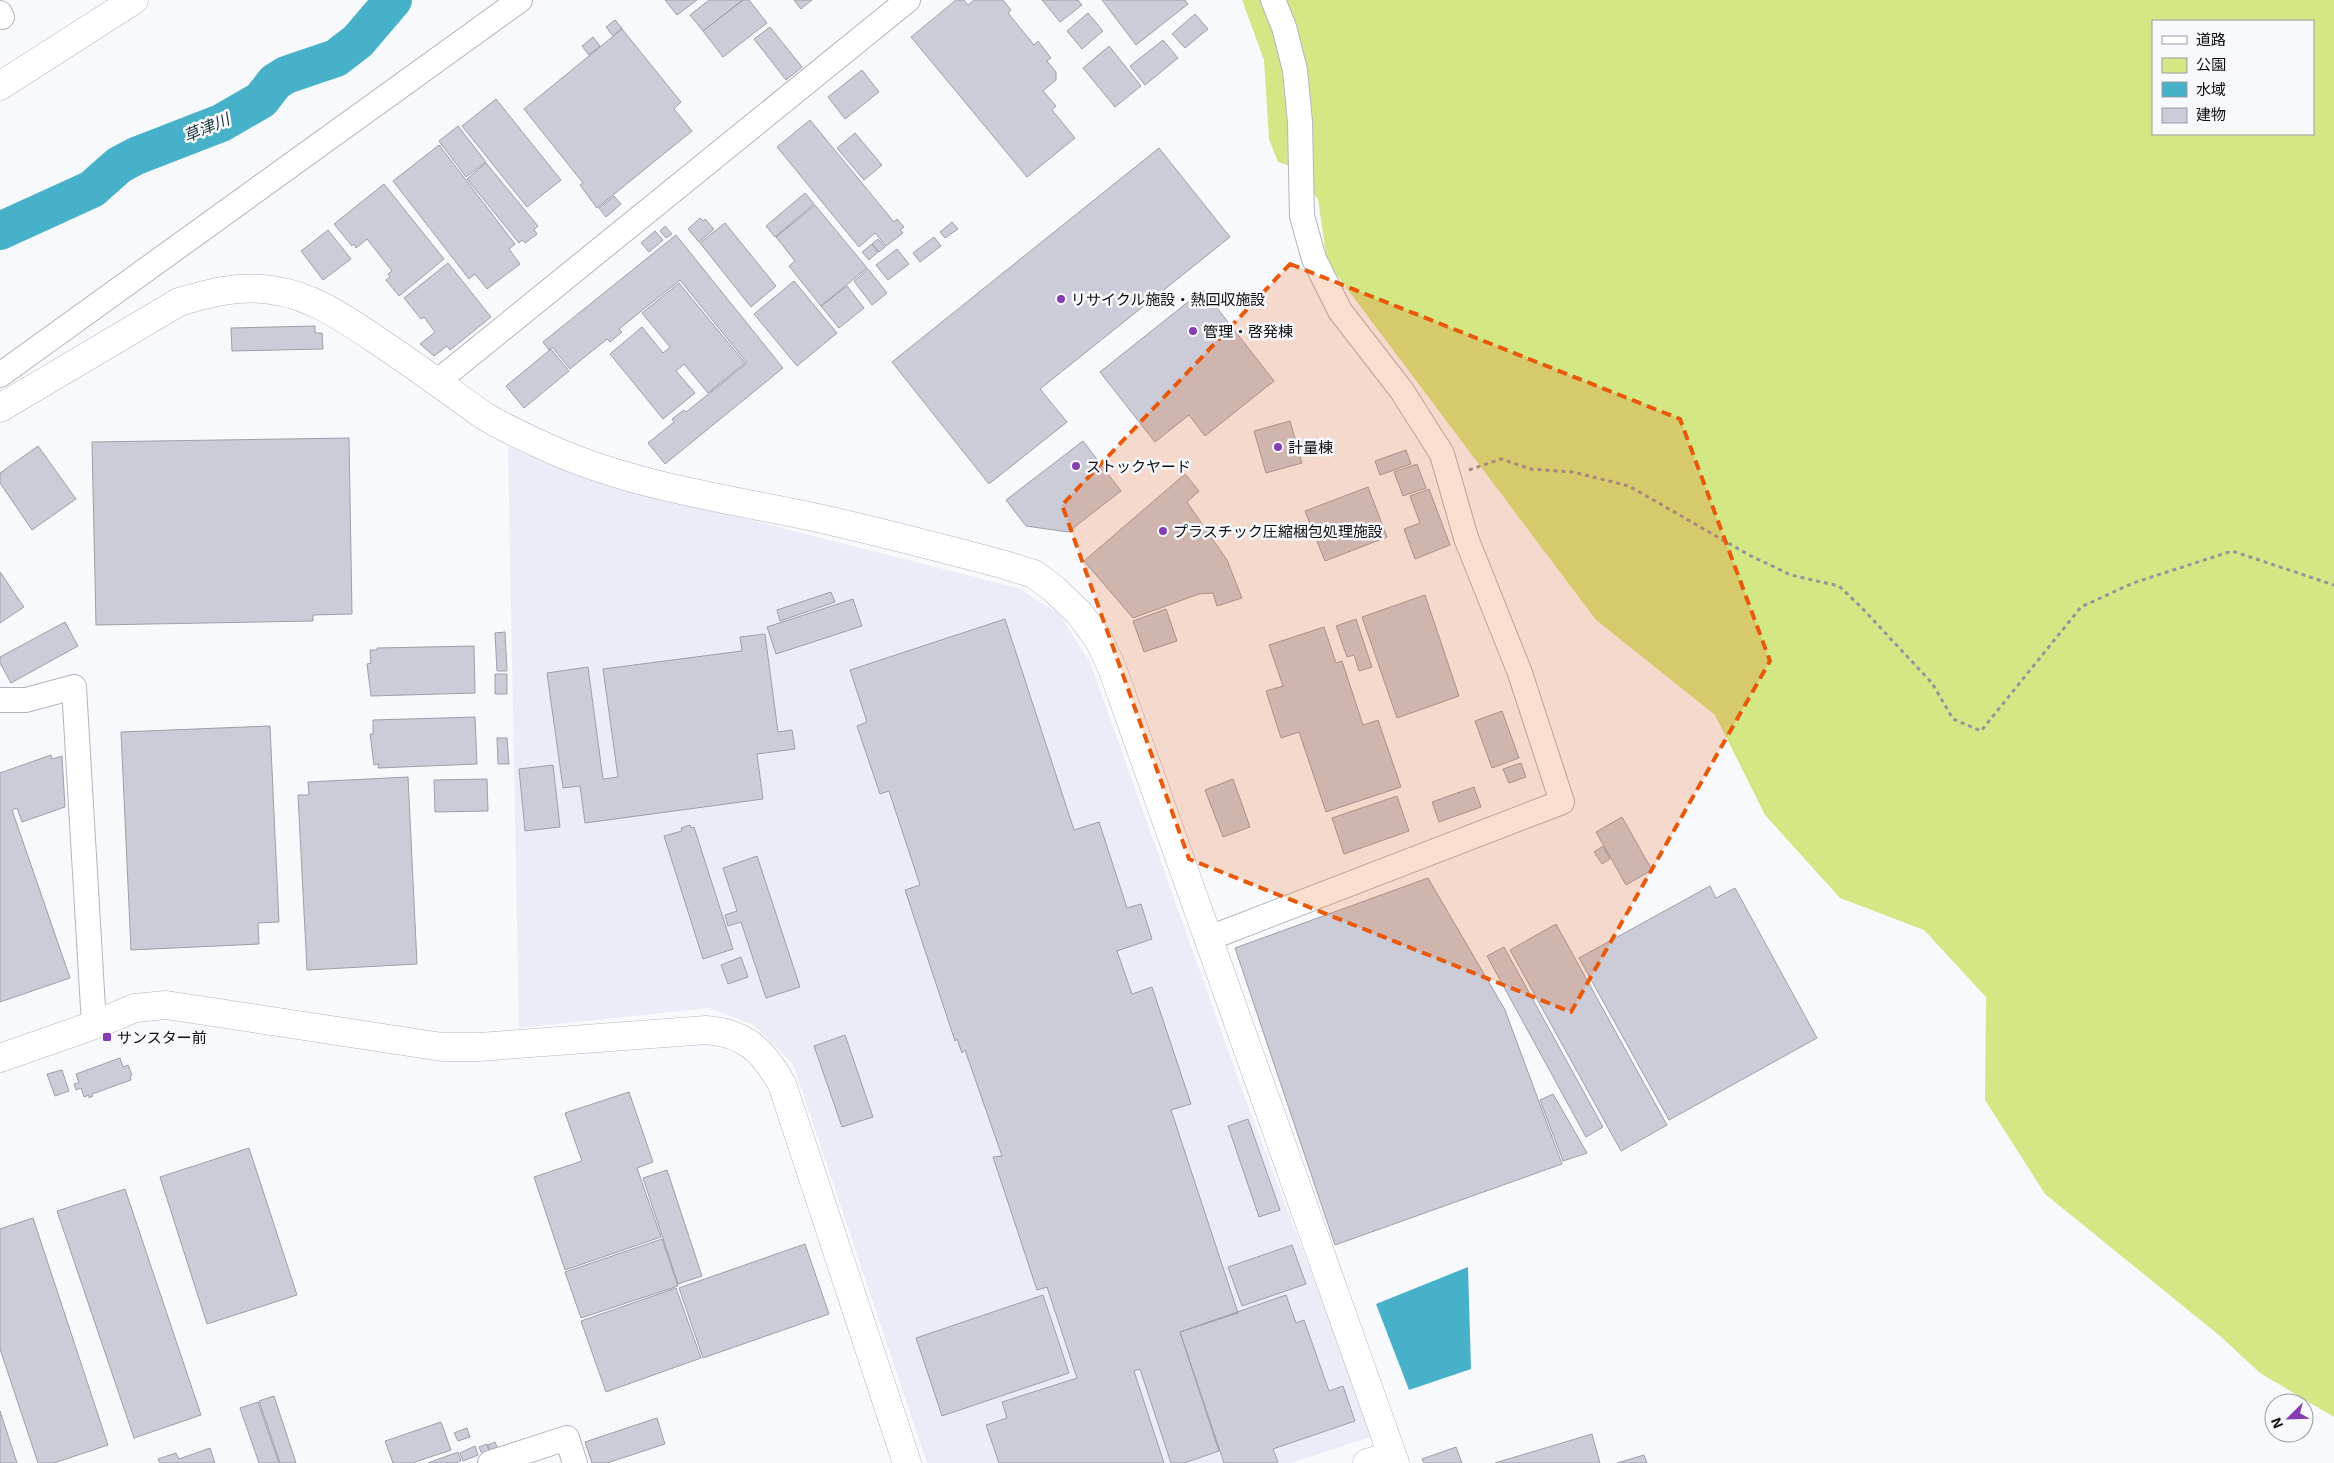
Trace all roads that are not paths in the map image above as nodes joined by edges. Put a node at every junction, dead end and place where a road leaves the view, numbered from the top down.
1 (134, 0) edge
2 (520, 0) edge
3 (908, 0) edge
4 (1273, 0) edge
5 (0, 86) edge
6 (0, 375) edge
7 (438, 381) junction
8 (0, 408) edge
9 (0, 700) edge
10 (1207, 938) junction
11 (94, 1025) junction
12 (0, 1058) edge
13 (1385, 1460) edge
14 (490, 1463) edge
15 (575, 1463) edge
16 (907, 1463) edge

1 - 5 street
2 - 6 street
3 - 7 street
4 - 10 street
7 - 8 street
7 - 10 street
9 - 11 street
10 - 13 street
11 - 12 street
11 - 16 street
14 - 15 street

